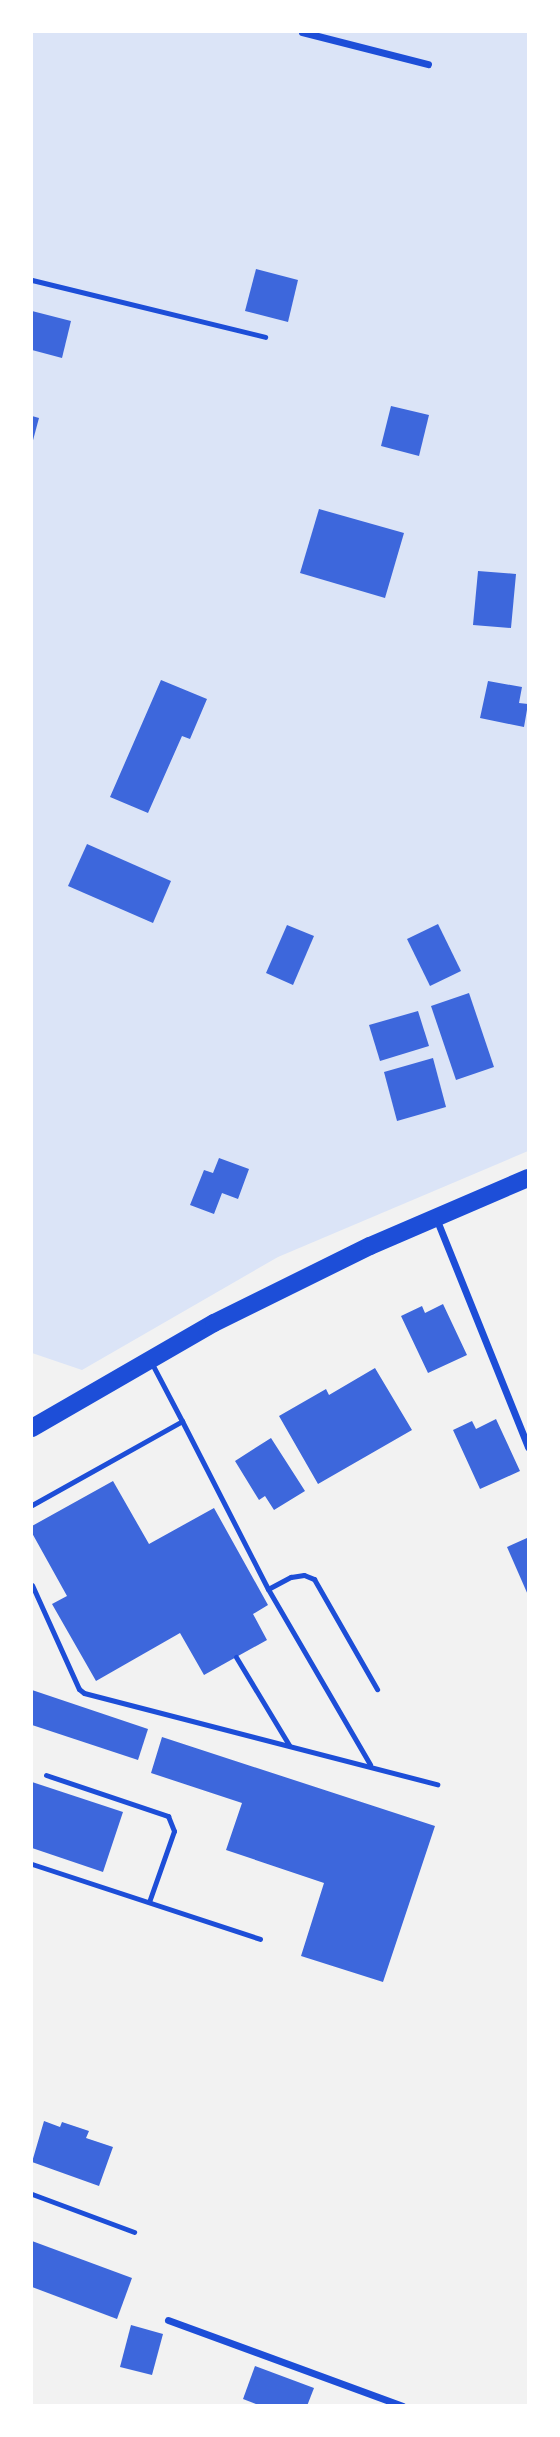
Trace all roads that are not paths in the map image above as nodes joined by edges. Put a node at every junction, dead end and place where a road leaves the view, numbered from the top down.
1 (302, 32) edge
2 (428, 64) dead end
3 (32, 280) edge
4 (265, 337) dead end
5 (528, 1178) edge
6 (436, 1218) junction
7 (149, 1358) junction
8 (182, 1421) junction
9 (32, 1428) edge
10 (528, 1447) edge
11 (32, 1505) edge
12 (32, 1585) edge
13 (268, 1589) junction
14 (236, 1657) dead end
15 (377, 1689) dead end
16 (289, 1745) junction
17 (371, 1765) junction
18 (46, 1775) dead end
19 (437, 1784) dead end
20 (32, 1864) edge
21 (149, 1902) junction
22 (260, 1939) dead end
23 (32, 2194) edge
24 (134, 2232) dead end
25 (168, 2320) dead end
26 (403, 2406) edge

1 - 2 street
3 - 4 lane
5 - 6 main road
6 - 7 main road
6 - 10 street
7 - 8 lane
7 - 9 main road
8 - 11 lane
8 - 13 lane
12 - 16 lane
13 - 15 lane
13 - 17 lane
14 - 16 lane
16 - 17 lane
17 - 19 lane
18 - 21 lane
20 - 21 lane
21 - 22 lane
23 - 24 lane
25 - 26 street

